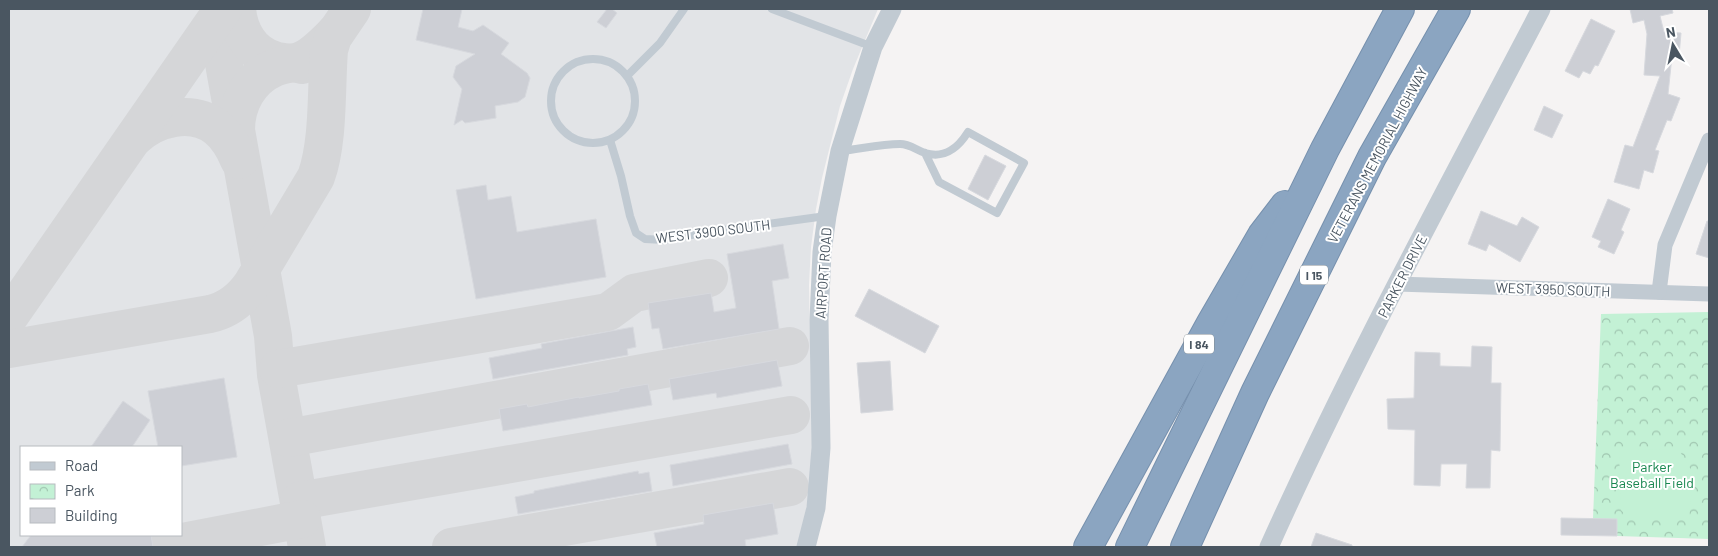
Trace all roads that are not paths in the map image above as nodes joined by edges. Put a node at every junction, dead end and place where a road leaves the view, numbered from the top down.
1 (684, 9) edge
2 (772, 9) edge
3 (892, 9) edge
4 (1400, 9) edge
5 (1456, 9) edge
6 (1541, 9) edge
7 (873, 47) junction
8 (627, 76) junction
9 (610, 140) junction
10 (1709, 140) edge
11 (1325, 149) junction
12 (840, 151) junction
13 (925, 153) junction
14 (827, 216) junction
15 (1397, 284) junction
16 (1659, 292) junction
17 (1709, 294) edge
18 (806, 547) edge
19 (1088, 547) edge
20 (1130, 547) edge
21 (1185, 547) edge
22 (1269, 547) edge

1 - 8 lane
2 - 7 lane
3 - 7 street, AIRPORT ROAD
4 - 11 highway
5 - 21 highway, VETERANS MEMORIAL HIGHWAY / I 15
6 - 15 street, PARKER DRIVE
7 - 12 street, AIRPORT ROAD
8 - 9 lane
8 - 9 lane
9 - 14 lane, WEST 3900 SOUTH
10 - 16 street
11 - 19 highway, I 84
11 - 20 highway
12 - 13 lane
12 - 14 street, AIRPORT ROAD
13 - 13 lane
14 - 18 street, AIRPORT ROAD
15 - 16 street, WEST 3950 SOUTH
15 - 22 street, PARKER DRIVE
16 - 17 street, WEST 3950 SOUTH

